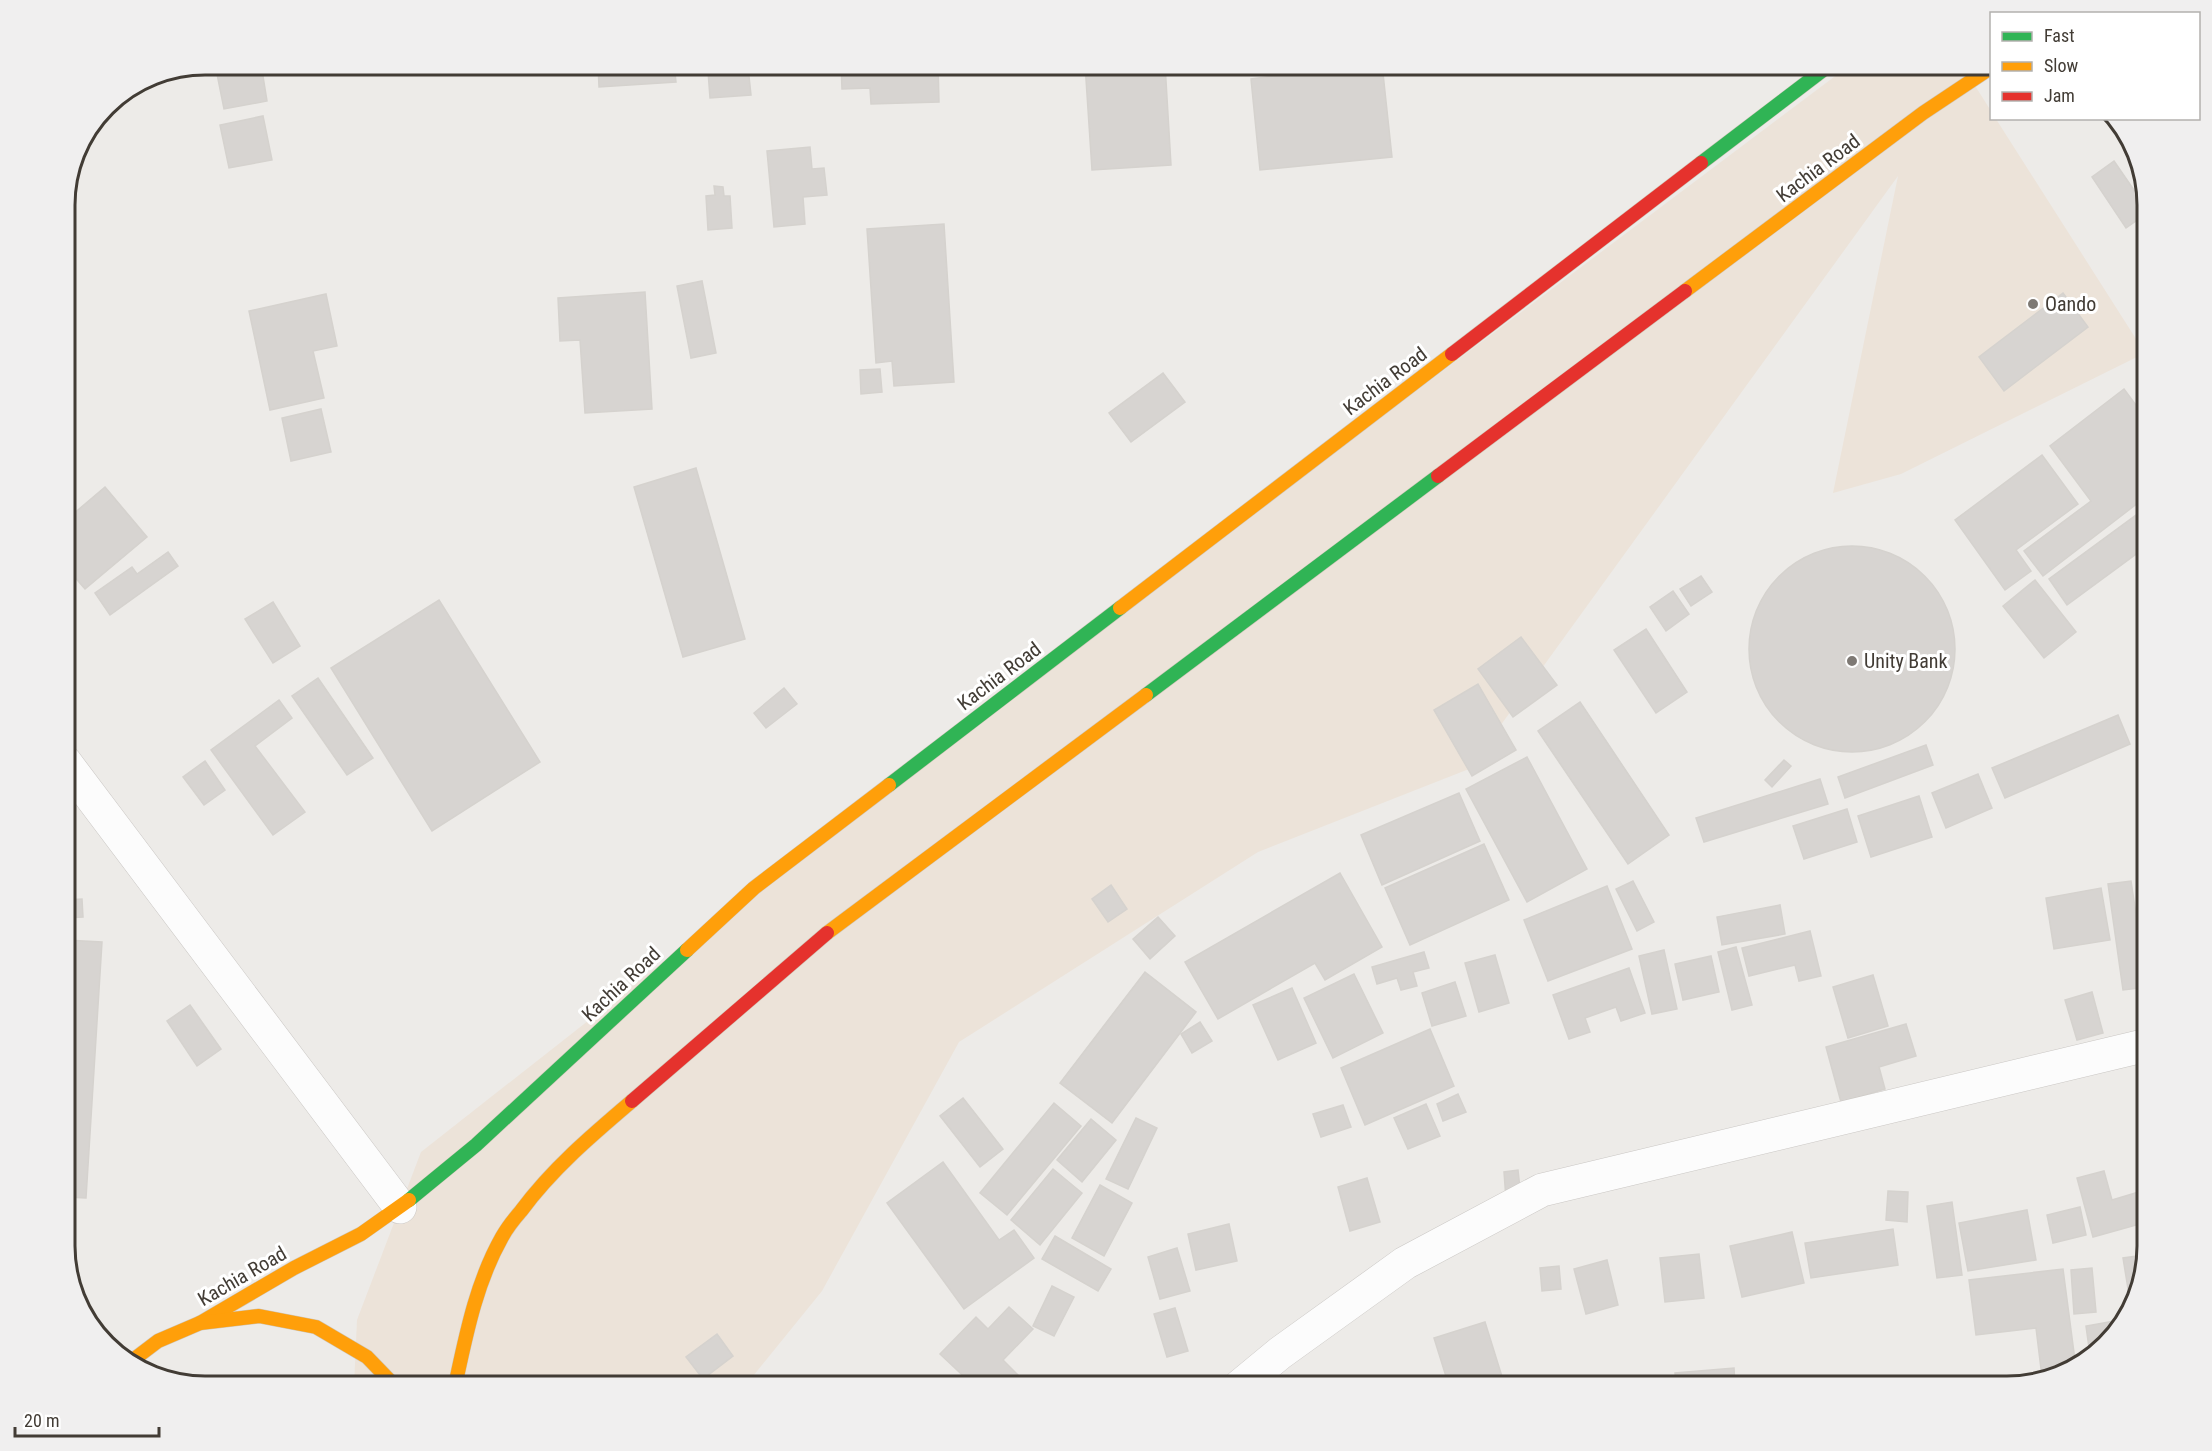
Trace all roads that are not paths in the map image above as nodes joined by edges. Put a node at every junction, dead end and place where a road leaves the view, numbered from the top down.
1 (1817, 75) edge
2 (1979, 75) edge
3 (75, 775) edge
4 (2137, 1048) edge
5 (400, 1207) junction
6 (200, 1323) junction
7 (138, 1357) edge
8 (385, 1376) edge
9 (457, 1376) edge
10 (1252, 1376) edge

1 - 5 main road, Kachia Road
2 - 9 main road, Kachia Road
3 - 5 street
4 - 10 street
5 - 6 main road, Kachia Road
6 - 7 main road
6 - 8 main road

